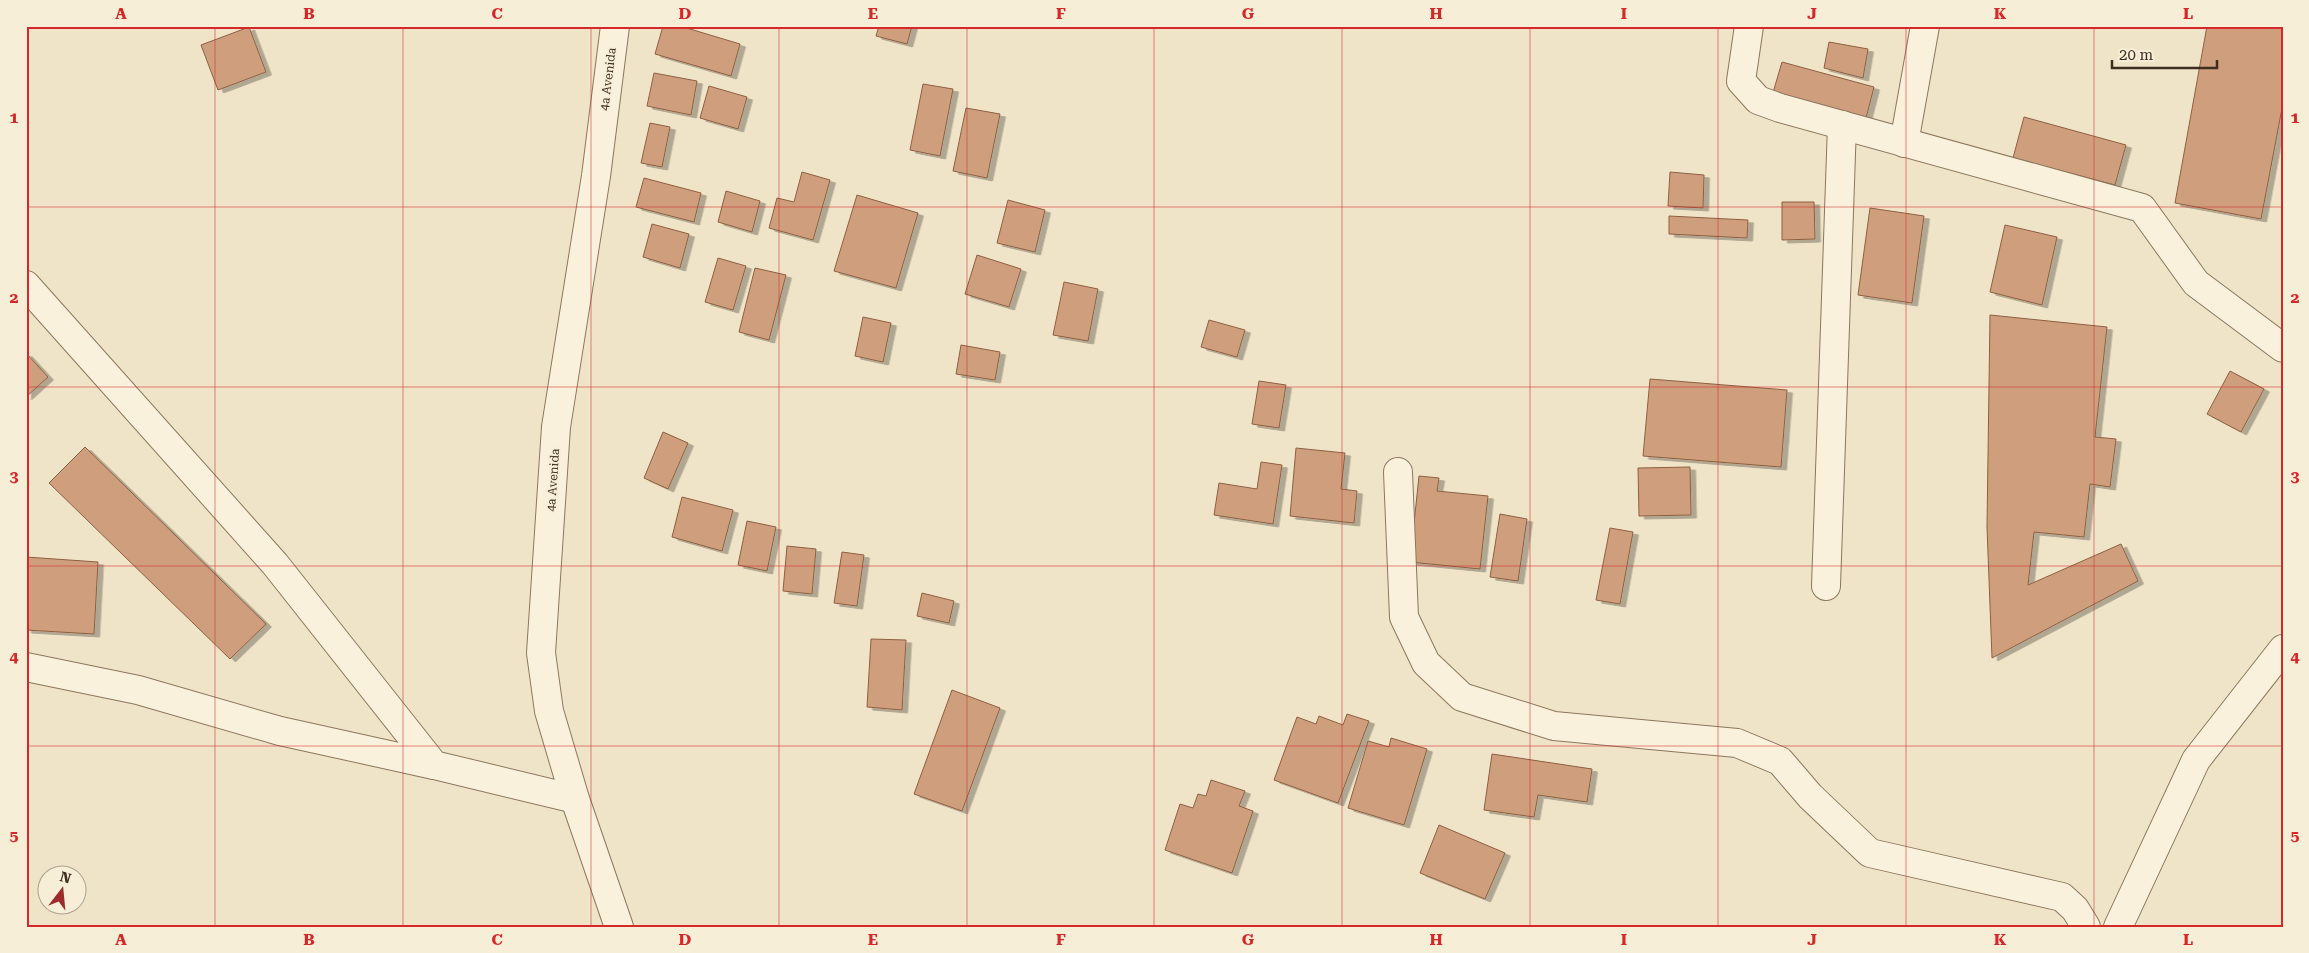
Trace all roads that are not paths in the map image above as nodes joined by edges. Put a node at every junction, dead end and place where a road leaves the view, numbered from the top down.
1 (615, 26) edge
2 (1749, 26) edge
3 (1924, 26) edge
4 (1842, 125) junction
5 (1904, 142) junction
6 (26, 285) edge
7 (2283, 348) edge
8 (1398, 472) dead end
9 (1826, 586) dead end
10 (2283, 648) edge
11 (26, 667) edge
12 (434, 765) junction
13 (575, 799) junction
14 (618, 927) edge
15 (2086, 927) edge
16 (2118, 927) edge

1 - 13 street, 4a Avenida
2 - 4 street
3 - 5 street
4 - 5 street
4 - 9 street
5 - 7 street
6 - 12 street
8 - 15 street
10 - 16 street
11 - 12 street
12 - 13 street
13 - 14 street, 4a Avenida

